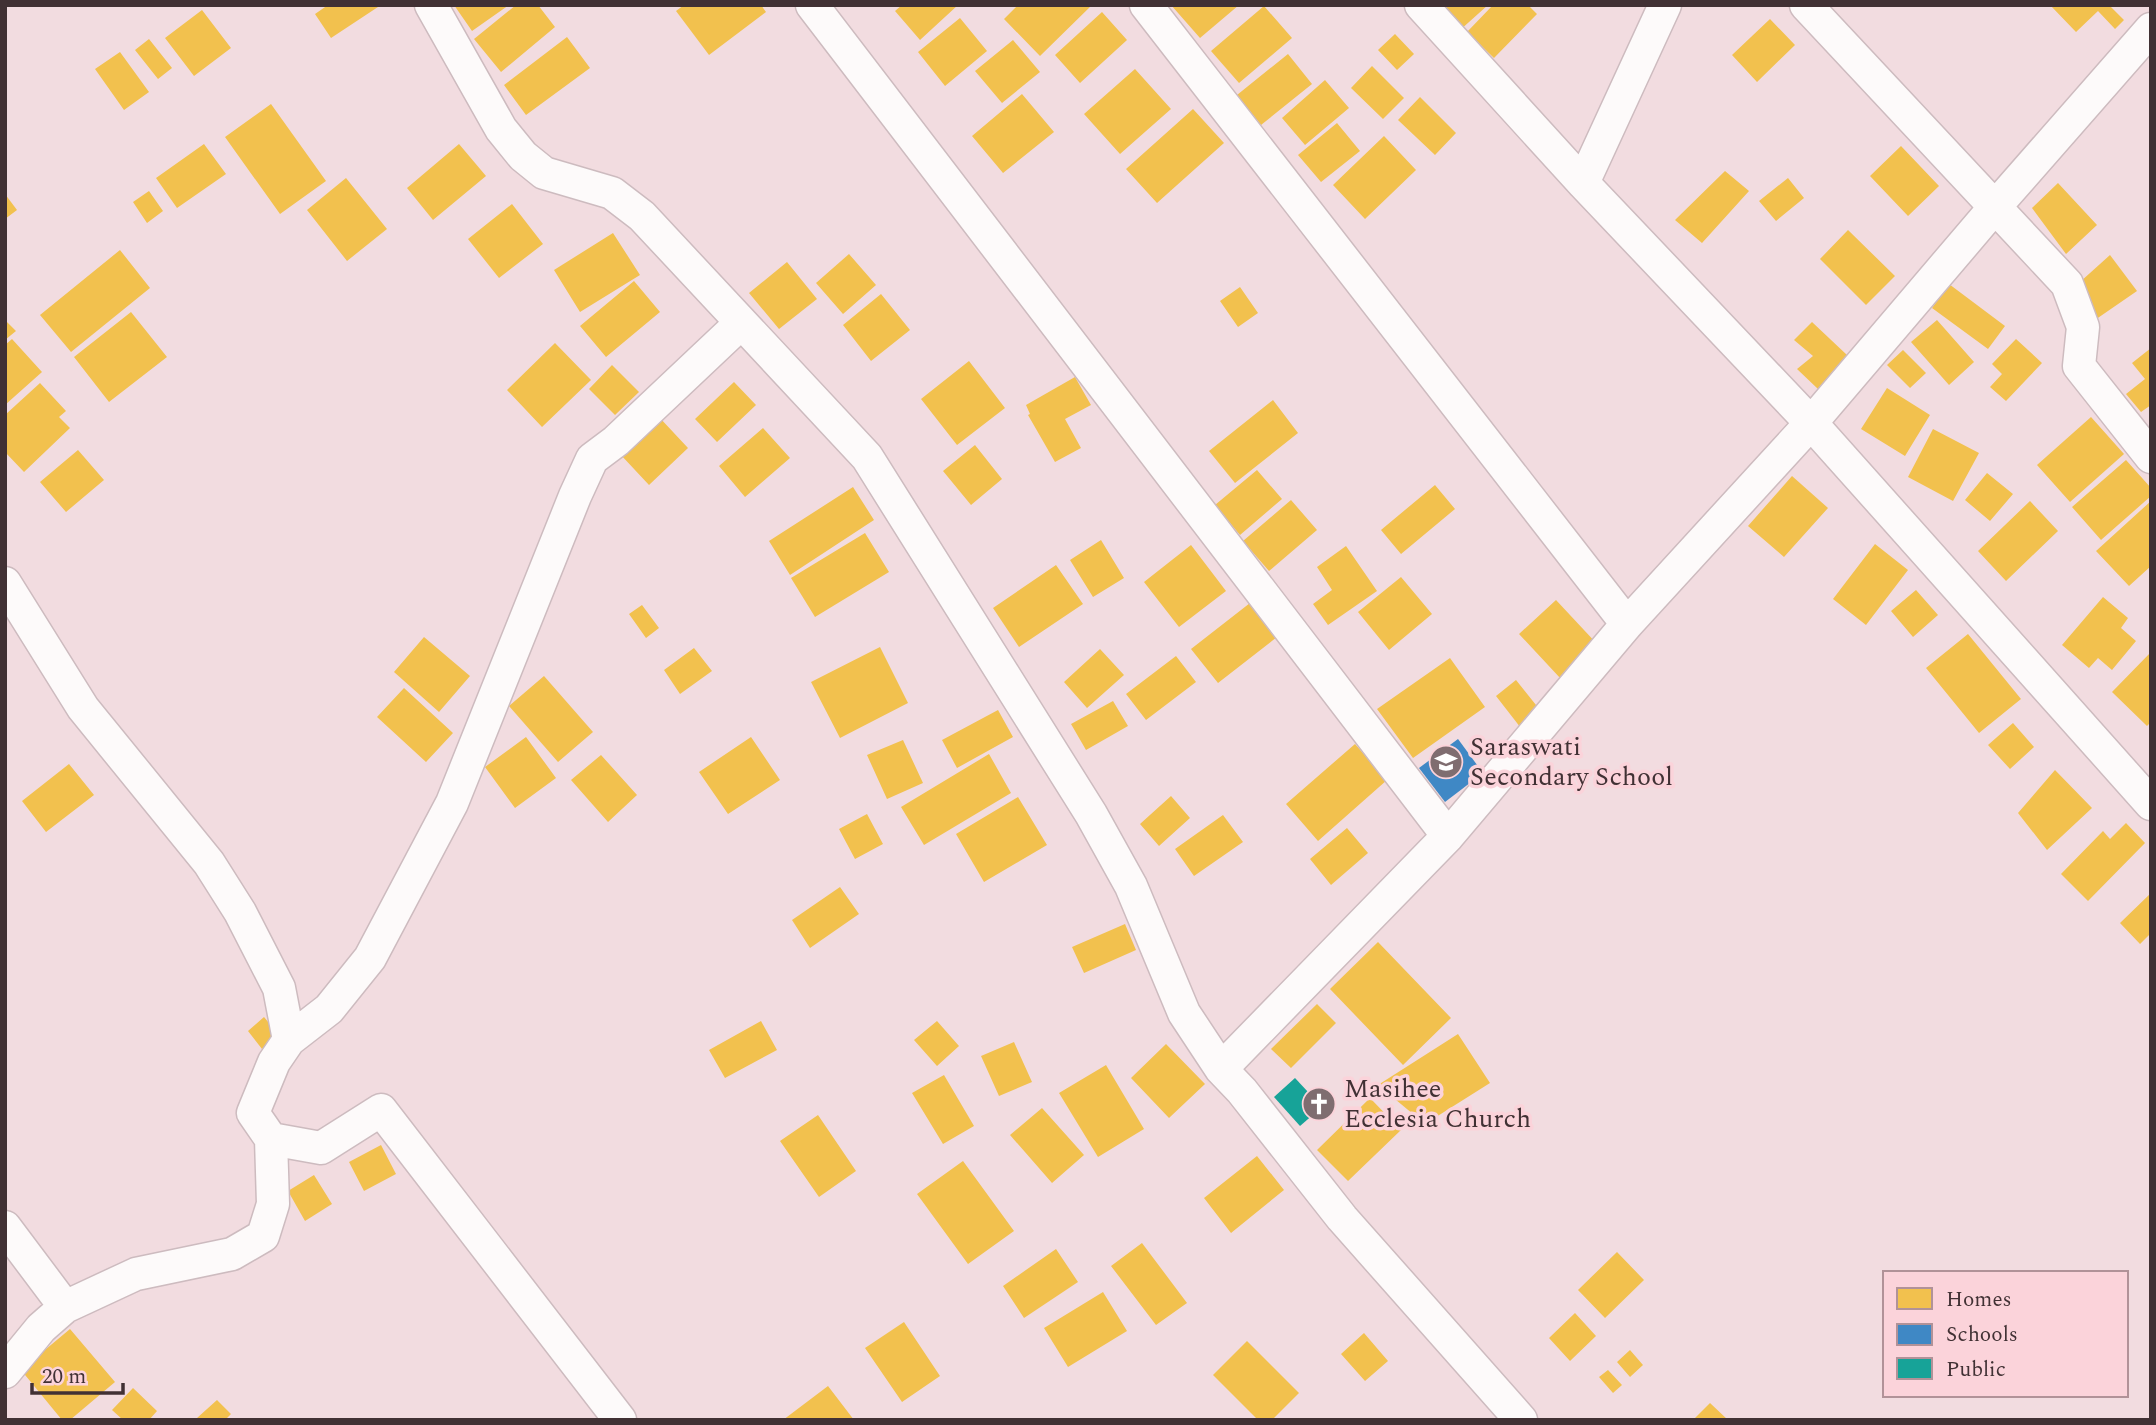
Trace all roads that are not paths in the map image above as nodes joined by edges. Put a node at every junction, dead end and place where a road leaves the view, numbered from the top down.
1 (431, 5) edge
2 (811, 5) edge
3 (1146, 5) edge
4 (1421, 5) edge
5 (1665, 5) edge
6 (1806, 5) edge
7 (2151, 29) edge
8 (1583, 183) junction
9 (1994, 208) junction
10 (741, 323) junction
11 (1811, 423) junction
12 (2151, 457) edge
13 (5, 583) edge
14 (1627, 624) junction
15 (2151, 804) edge
16 (1448, 836) junction
17 (289, 1040) junction
18 (1221, 1069) junction
19 (271, 1139) junction
20 (5, 1227) edge
21 (65, 1307) junction
22 (5, 1372) edge
23 (620, 1420) edge
24 (1521, 1420) edge

1 - 10 street
2 - 16 street
3 - 14 street
4 - 8 street
5 - 8 street
6 - 9 street
7 - 9 street
8 - 11 street
9 - 11 street
9 - 12 street
10 - 17 street
10 - 18 street
11 - 14 street
11 - 15 street
13 - 17 street
14 - 16 street
16 - 18 street
17 - 19 street
18 - 24 street
19 - 21 street
19 - 23 street
20 - 21 street
21 - 22 street

